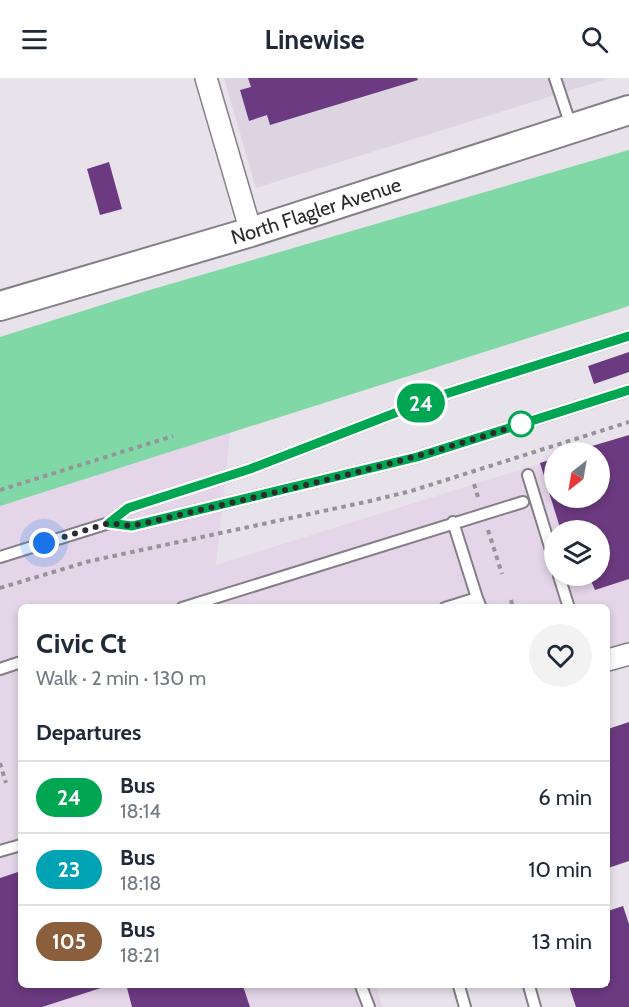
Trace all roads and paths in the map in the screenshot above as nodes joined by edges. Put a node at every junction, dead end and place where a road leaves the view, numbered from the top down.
1 (206, 78) edge
2 (555, 78) edge
3 (629, 110) edge
4 (571, 128) junction
5 (251, 232) junction
6 (0, 306) edge
7 (629, 336) edge
8 (629, 390) edge
9 (629, 422) edge
10 (173, 436) dead end
11 (528, 475) dead end
12 (425, 479) dead end
13 (474, 483) dead end
14 (427, 485) junction
15 (0, 490) edge
16 (480, 501) dead end
17 (523, 502) dead end
18 (453, 522) junction
19 (109, 523) junction
20 (544, 527) edge
21 (488, 529) dead end
22 (0, 557) edge
23 (502, 573) dead end
24 (562, 586) edge
25 (0, 588) edge
26 (511, 600) dead end
27 (211, 603) edge
28 (479, 603) edge
29 (512, 604) edge
30 (568, 604) edge
31 (629, 654) edge
32 (610, 659) edge
33 (18, 663) edge
34 (0, 669) edge
35 (0, 763) edge
36 (6, 783) dead end
37 (18, 846) edge
38 (0, 851) edge
39 (362, 988) edge
40 (460, 988) edge
41 (530, 988) edge
42 (369, 1007) edge
43 (465, 1007) edge
44 (536, 1007) edge

1 - 5 street
2 - 4 lane
3 - 4 street, North Flagler Avenue
4 - 5 street, North Flagler Avenue
5 - 6 street, North Flagler Avenue
7 - 19 lane
8 - 19 lane
9 - 14 path
10 - 15 path
11 - 20 lane
12 - 14 path
13 - 16 path
14 - 25 path
17 - 18 lane
18 - 27 lane
18 - 28 lane
19 - 22 lane
21 - 23 path
24 - 30 lane
26 - 29 path
31 - 32 street
33 - 34 lane
35 - 36 path
37 - 38 lane
39 - 42 lane
40 - 43 lane
41 - 44 lane

